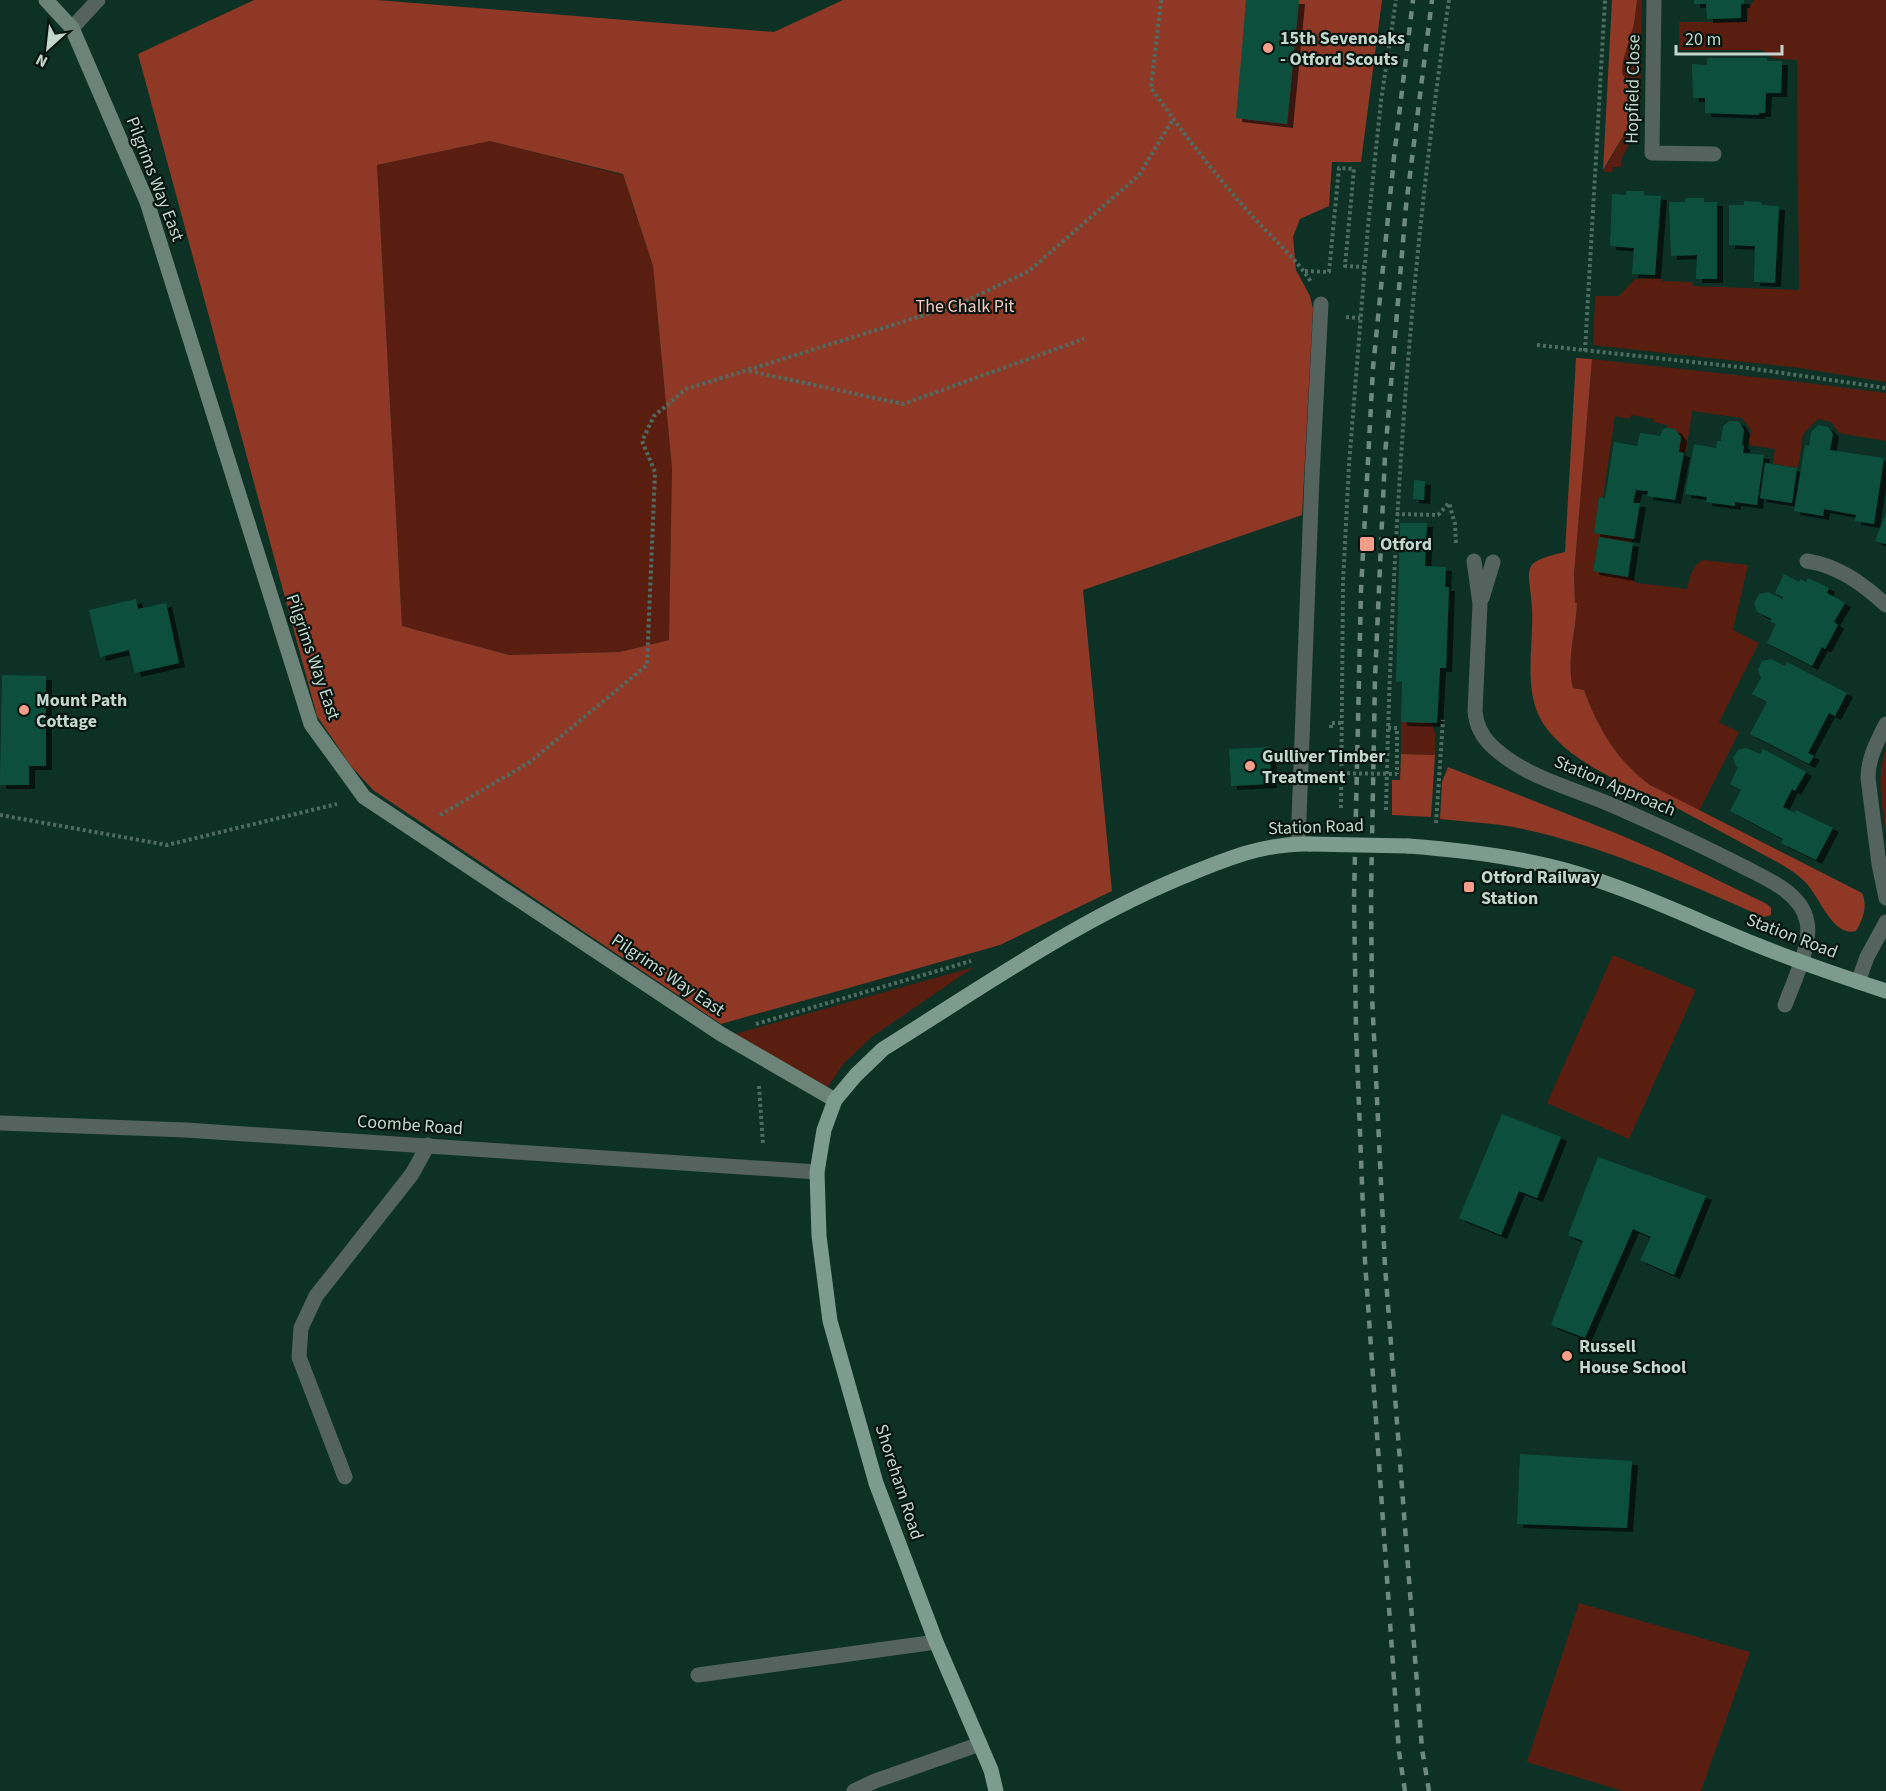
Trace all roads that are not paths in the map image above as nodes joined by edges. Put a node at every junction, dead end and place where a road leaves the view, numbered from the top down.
1 (46, 0) edge
2 (98, 0) edge
3 (1654, 0) edge
4 (72, 28) junction
5 (1714, 154) dead end
6 (1321, 304) road end
7 (1474, 561) dead end
8 (1807, 561) dead end
9 (1493, 562) dead end
10 (1480, 604) junction
11 (1886, 605) edge
12 (1886, 724) edge
13 (1304, 844) junction
14 (1886, 898) edge
15 (1886, 922) edge
16 (1800, 961) junction
17 (1858, 982) junction
18 (1886, 991) edge
19 (1785, 1005) dead end
20 (835, 1100) junction
21 (0, 1123) edge
22 (428, 1145) junction
23 (817, 1172) junction
24 (345, 1477) dead end
25 (936, 1642) junction
26 (698, 1675) dead end
27 (980, 1744) junction
28 (854, 1791) edge
29 (996, 1791) edge

1 - 4 street, Pilgrims Way East
2 - 4 street
3 - 5 street, Hopfield Close
4 - 20 street, Pilgrims Way East
6 - 13 street
7 - 10 street, Station Approach
8 - 11 street
9 - 10 street, Station Approach
10 - 16 street, Station Approach
12 - 14 street
13 - 16 main road, Station Road, bridge
13 - 20 main road, Station Road
15 - 17 street
16 - 17 main road, Station Road
16 - 19 street, Station Approach
17 - 18 main road, Station Road
20 - 23 main road, Station Road
21 - 22 street, Coombe Road
22 - 23 street, Coombe Road
22 - 24 street
23 - 25 main road, Shoreham Road
25 - 26 street
25 - 27 main road, Shoreham Road
27 - 28 street
27 - 29 main road, Shoreham Road

